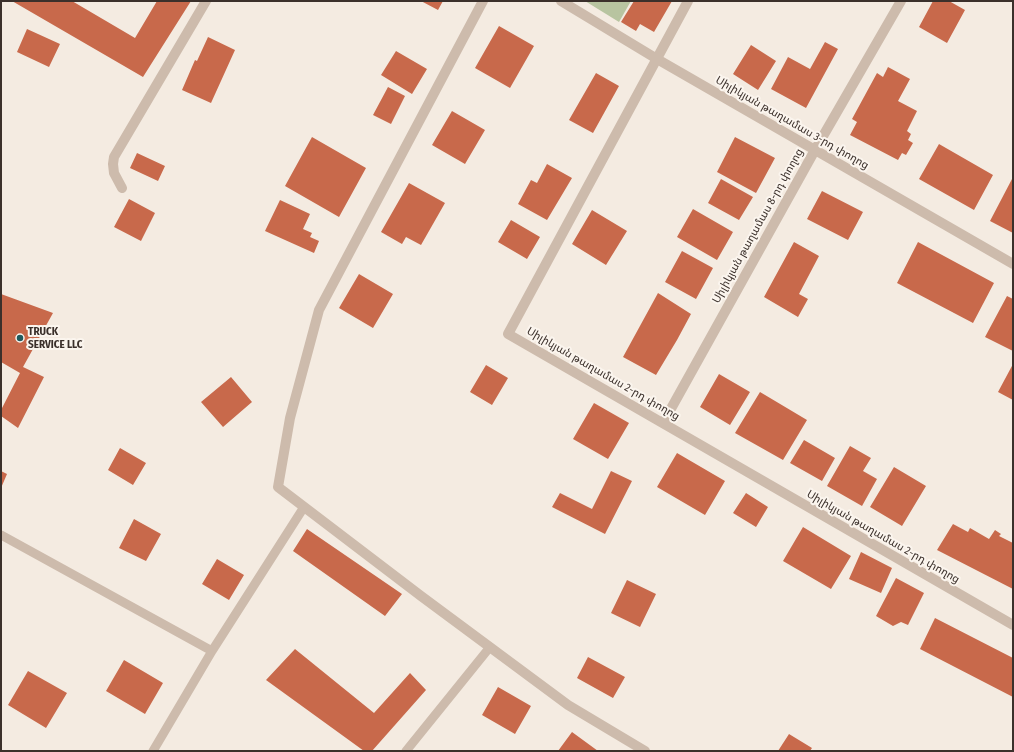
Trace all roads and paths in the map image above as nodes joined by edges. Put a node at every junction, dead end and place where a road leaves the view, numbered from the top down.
1 (206, 1) edge
2 (483, 1) edge
3 (561, 1) edge
4 (688, 1) edge
5 (901, 1) edge
6 (657, 59) junction
7 (815, 150) junction
8 (122, 188) dead end
9 (1013, 264) edge
10 (663, 423) junction
11 (304, 507) junction
12 (1, 535) edge
13 (1013, 625) edge
14 (490, 647) junction
15 (212, 651) junction
16 (153, 751) edge
17 (406, 751) edge
18 (645, 751) edge

1 - 8 street
2 - 11 street
3 - 6 street, Սիլիկյան թաղամաս 3-րդ փողոց
4 - 6 street, Սիլիկյան թաղամաս 2-րդ փողոց
5 - 7 street, Սիլիկյան թաղամաս 8-րդ փողոց
6 - 7 street, Սիլիկյան թաղամաս 3-րդ փողոց
6 - 10 street, Սիլիկյան թաղամաս 2-րդ փողոց
7 - 9 street, Սիլիկյան թաղամաս 3-րդ փողոց
7 - 10 street, Սիլիկյան թաղամաս 8-րդ փողոց
10 - 13 street, Սիլիկյան թաղամաս 2-րդ փողոց
11 - 14 street
11 - 15 lane
12 - 15 lane
14 - 17 lane
14 - 18 street
15 - 16 lane

